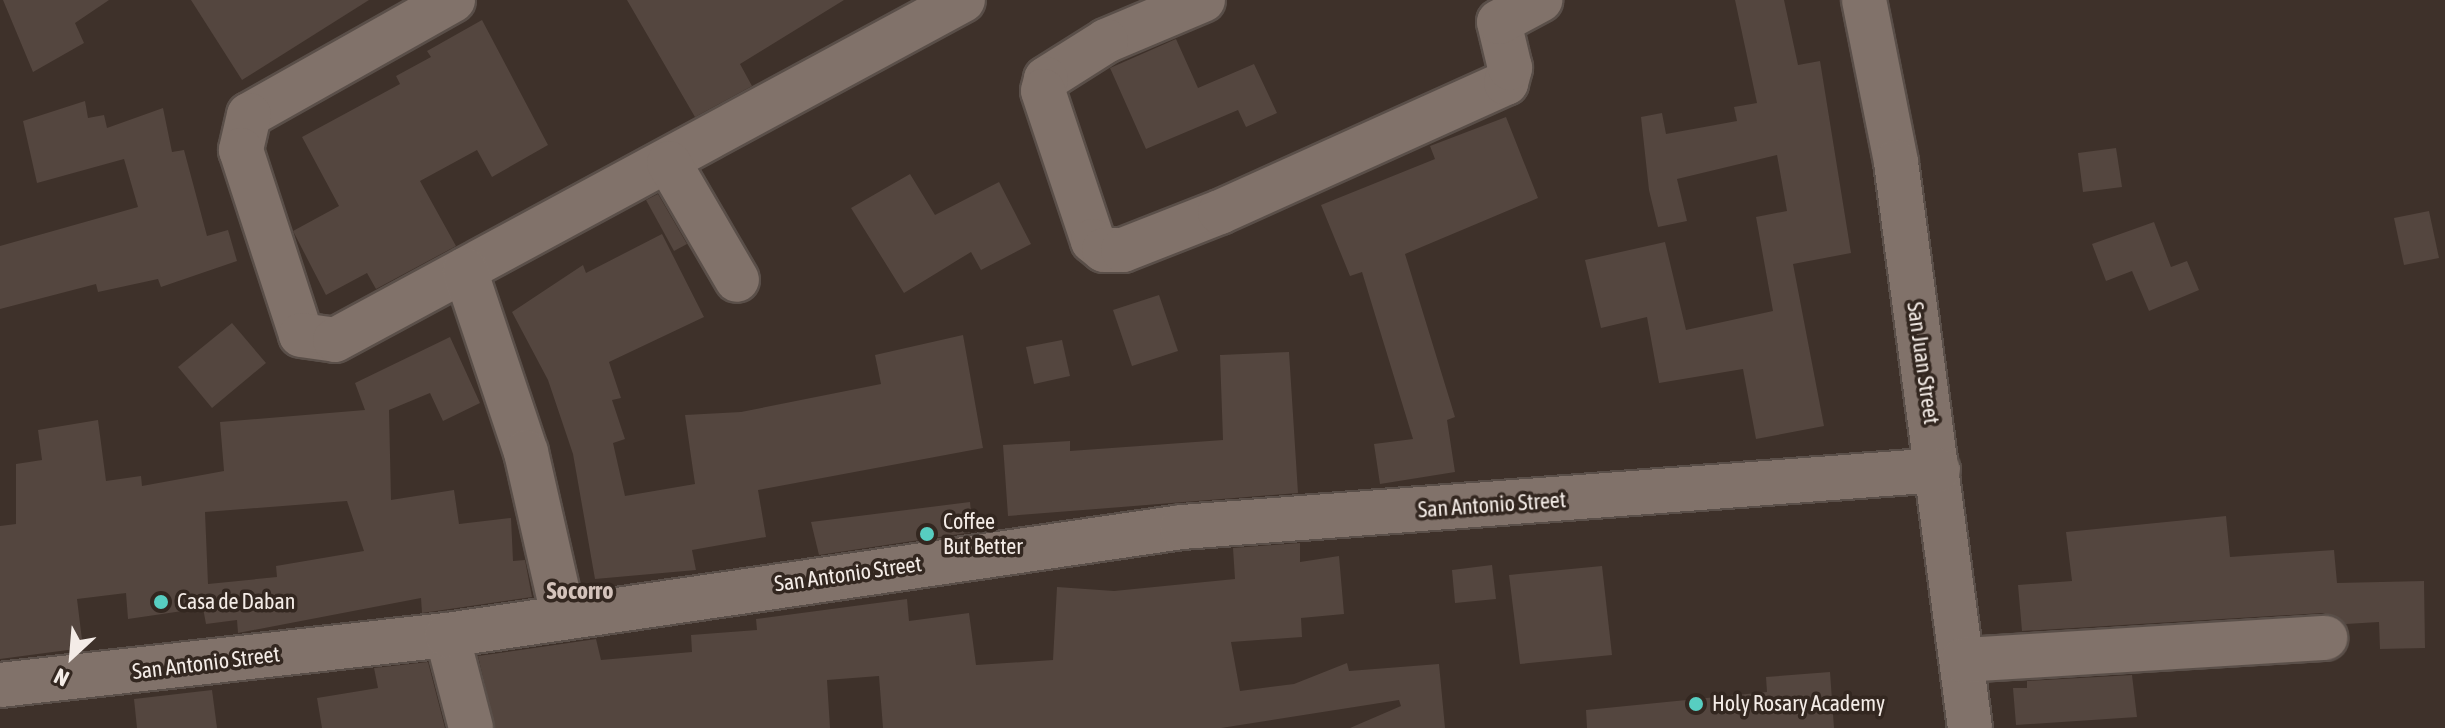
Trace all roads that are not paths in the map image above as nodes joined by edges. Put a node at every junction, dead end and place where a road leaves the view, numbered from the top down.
1 (453, 0) edge
2 (963, 0) edge
3 (1203, 0) edge
4 (1540, 0) edge
5 (1864, 0) edge
6 (669, 163) junction
7 (465, 270) junction
8 (737, 280) dead end
9 (1938, 470) junction
10 (563, 615) junction
11 (447, 635) junction
12 (2325, 638) dead end
13 (1963, 660) junction
14 (0, 685) edge
15 (471, 728) edge
16 (1970, 728) edge

1 - 7 street
2 - 6 street
3 - 4 street
5 - 9 street, San Juan Street
6 - 7 street
6 - 8 street
7 - 10 street
9 - 10 street, San Antonio Street
9 - 13 street, San Juan Street
10 - 11 street, San Antonio Street
11 - 14 street, San Antonio Street
11 - 15 street
12 - 13 street
13 - 16 street, San Juan Street

